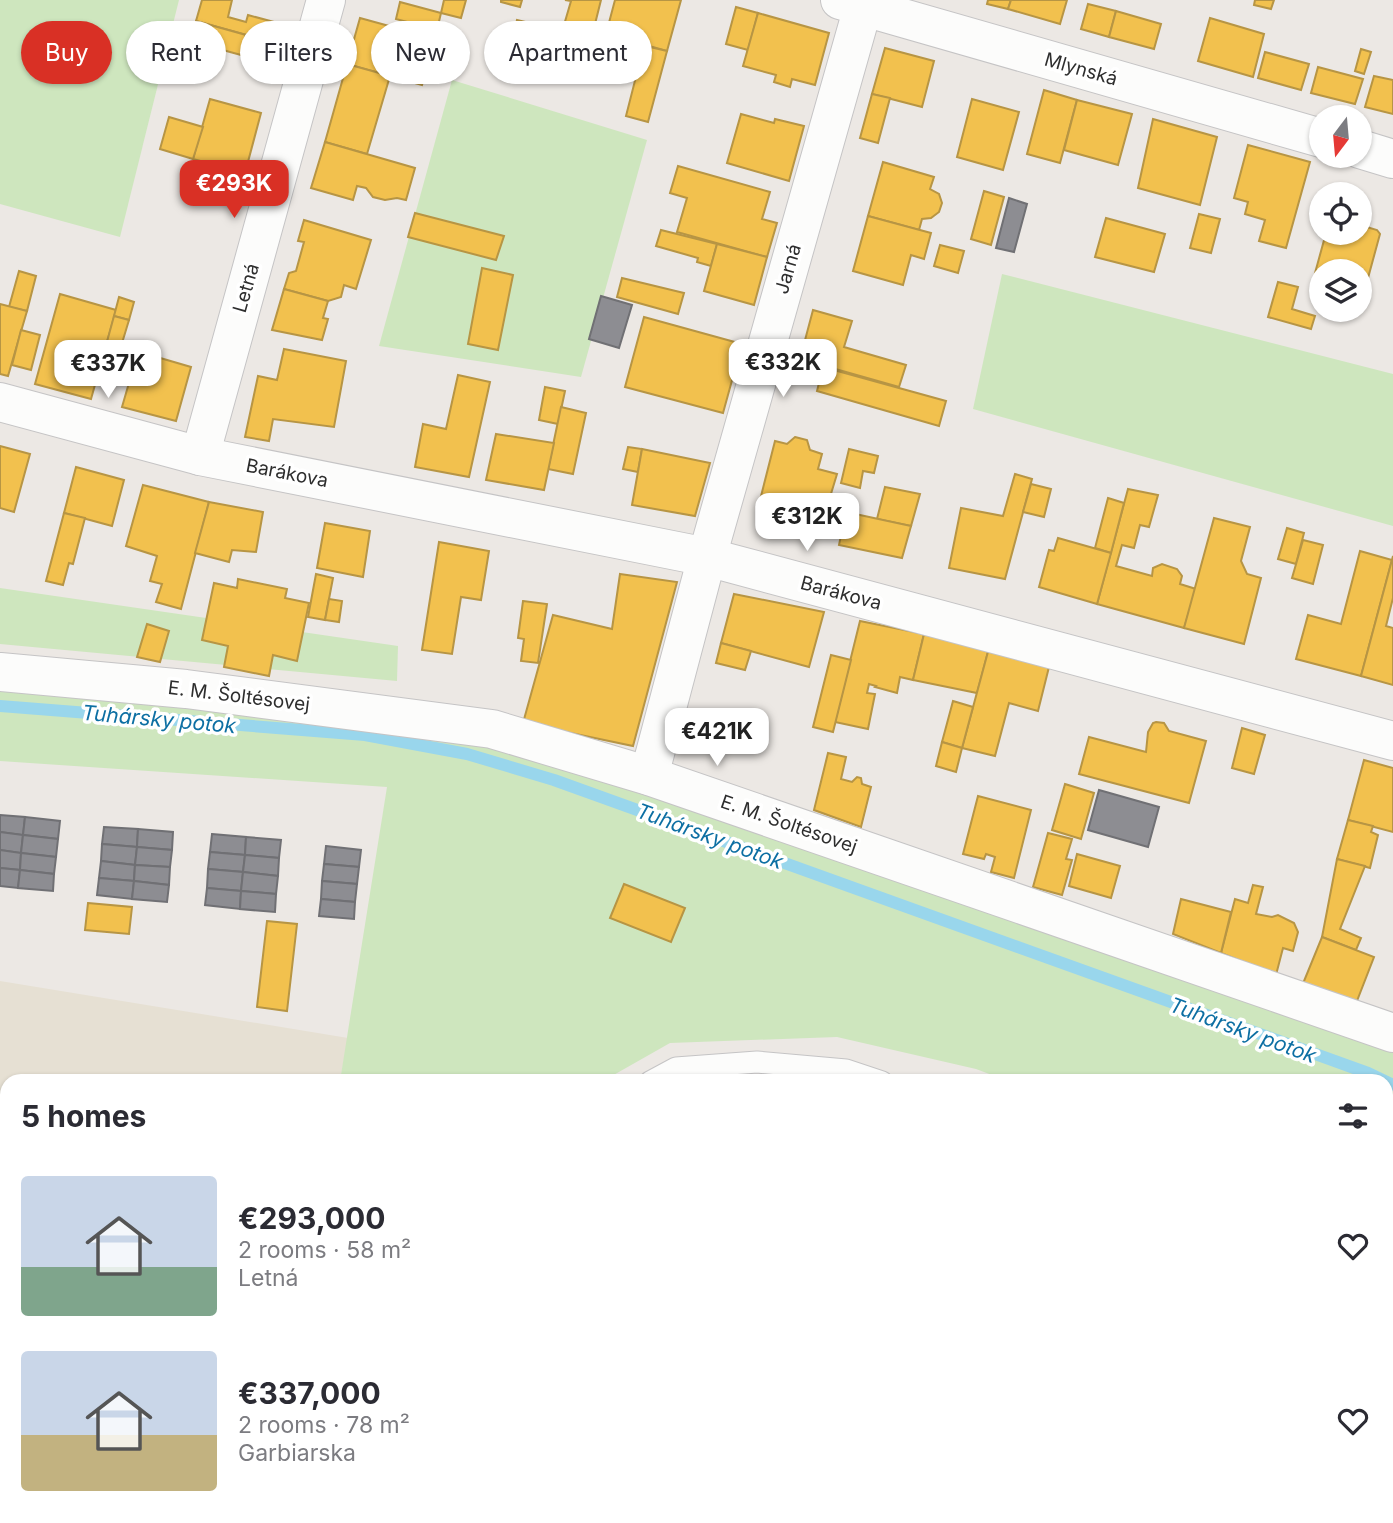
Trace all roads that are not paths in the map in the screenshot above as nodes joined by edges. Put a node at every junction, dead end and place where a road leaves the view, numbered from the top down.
1 (326, 0) edge
2 (851, 3) edge
3 (1309, 135) edge
4 (1372, 153) edge
5 (1393, 159) edge
6 (0, 402) edge
7 (200, 456) junction
8 (707, 557) junction
9 (0, 672) edge
10 (1393, 741) edge
11 (649, 776) junction
12 (1393, 1033) edge
13 (666, 1074) edge
14 (858, 1074) edge

1 - 7 street, Letná
2 - 3 street, Mlynská
2 - 8 street, Jarná
4 - 5 street
6 - 7 street, Barákova
7 - 8 street, Barákova
8 - 10 street, Barákova
8 - 11 street, Jarná
9 - 11 street, E. M. Šoltésovej
11 - 12 street, E. M. Šoltésovej
13 - 14 lane

